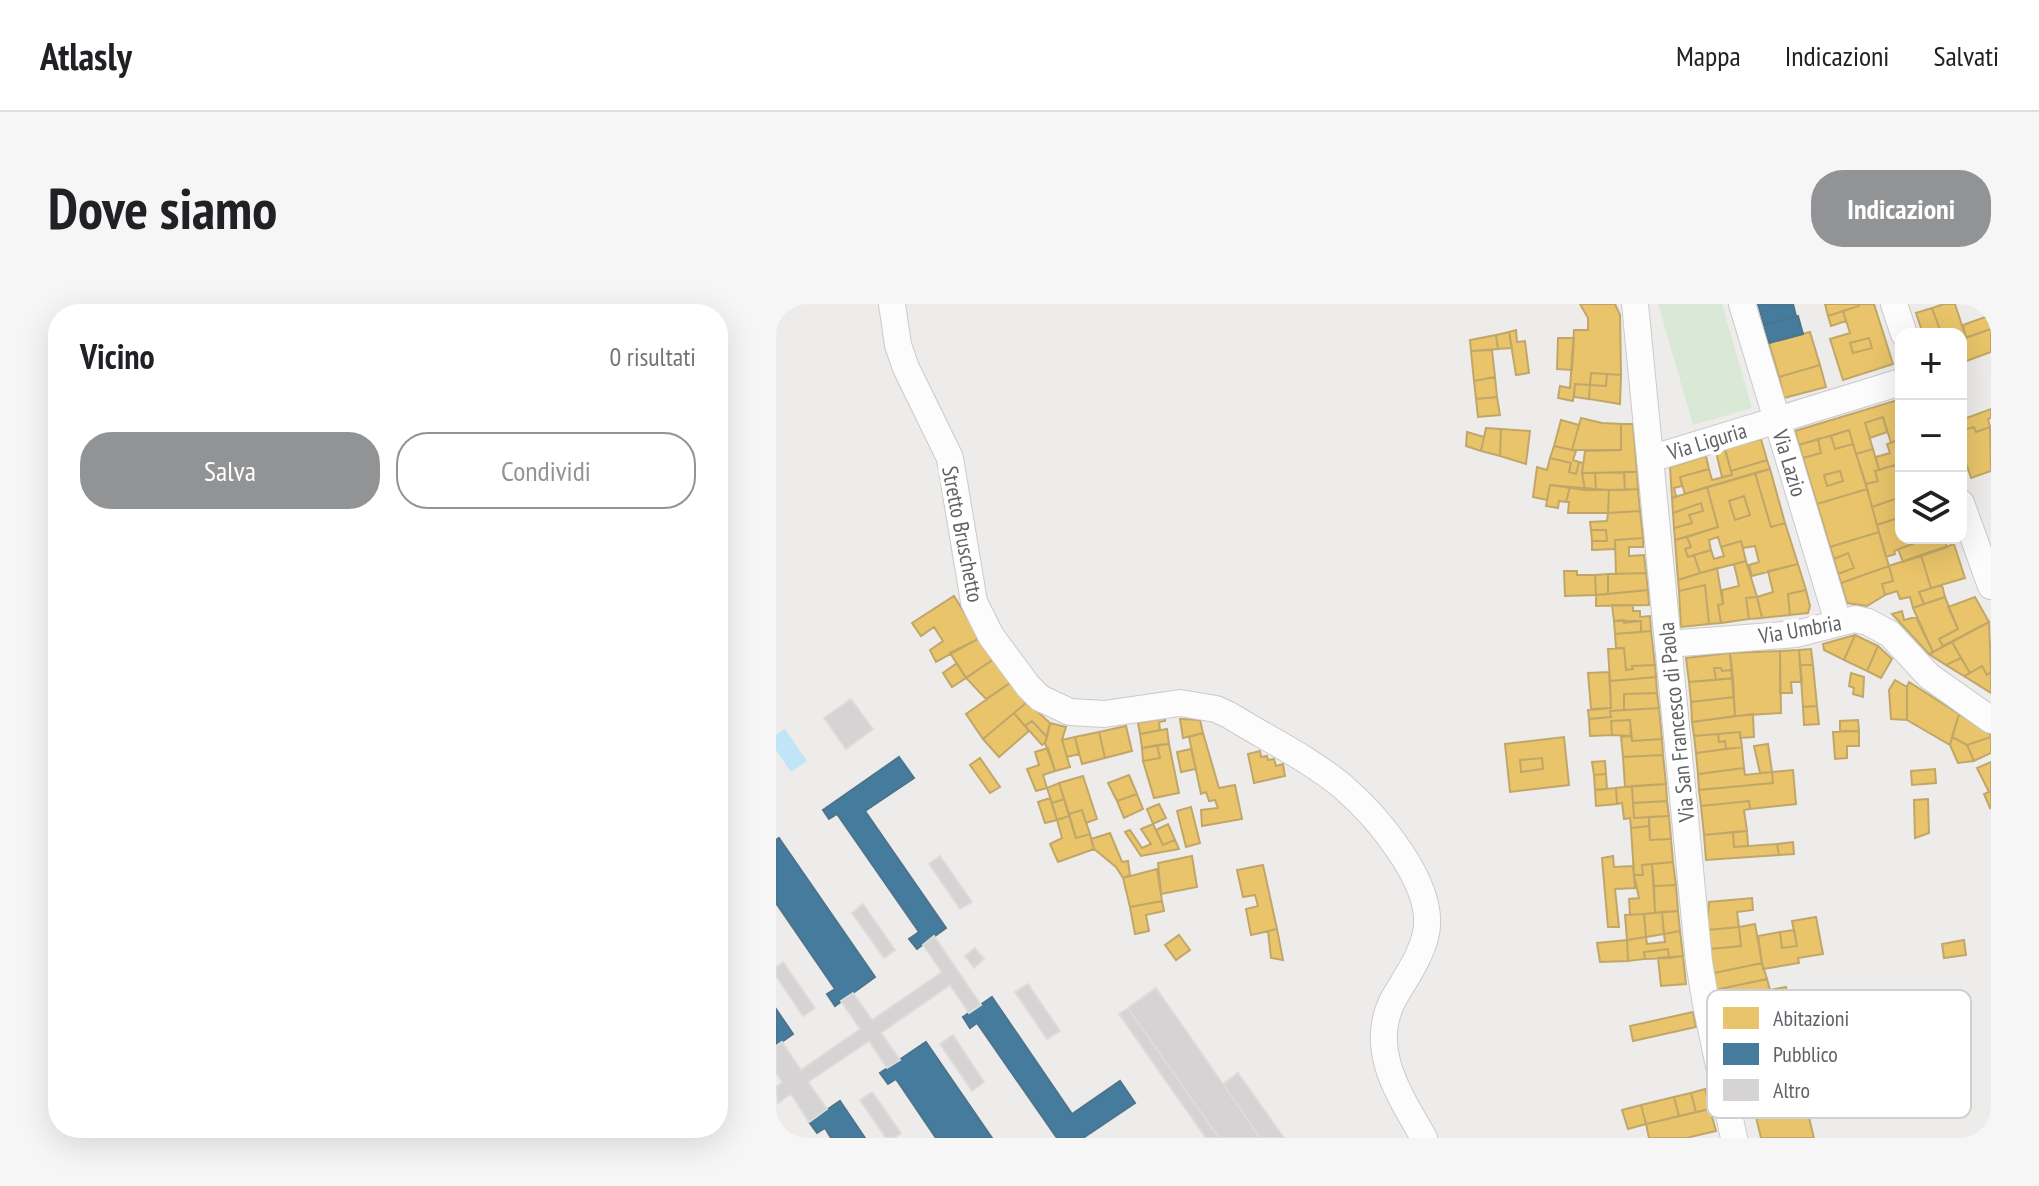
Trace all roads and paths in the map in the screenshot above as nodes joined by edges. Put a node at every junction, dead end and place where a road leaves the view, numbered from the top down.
1 (892, 304) edge
2 (1635, 304) edge
3 (1742, 304) edge
4 (1894, 304) edge
5 (1902, 328) edge
6 (1895, 384) edge
7 (1777, 420) junction
8 (1650, 459) junction
9 (1967, 520) edge
10 (1991, 586) edge
11 (1838, 622) junction
12 (1668, 644) junction
13 (1991, 720) edge
14 (1707, 1009) edge
15 (1730, 1118) edge
16 (1424, 1138) edge
17 (1734, 1138) edge

1 - 16 street, Stretto Bruschetto
2 - 8 street, Via San Francesco di Paola
3 - 7 street, Via Lazio
4 - 5 street
6 - 7 street, Via Liguria
7 - 8 street, Via Liguria
7 - 11 street, Via Lazio
8 - 12 street, Via San Francesco di Paola
9 - 10 street
11 - 12 street, Via Umbria
11 - 13 street, Via Umbria
12 - 14 street, Via San Francesco di Paola
15 - 17 street, Via San Francesco di Paola

